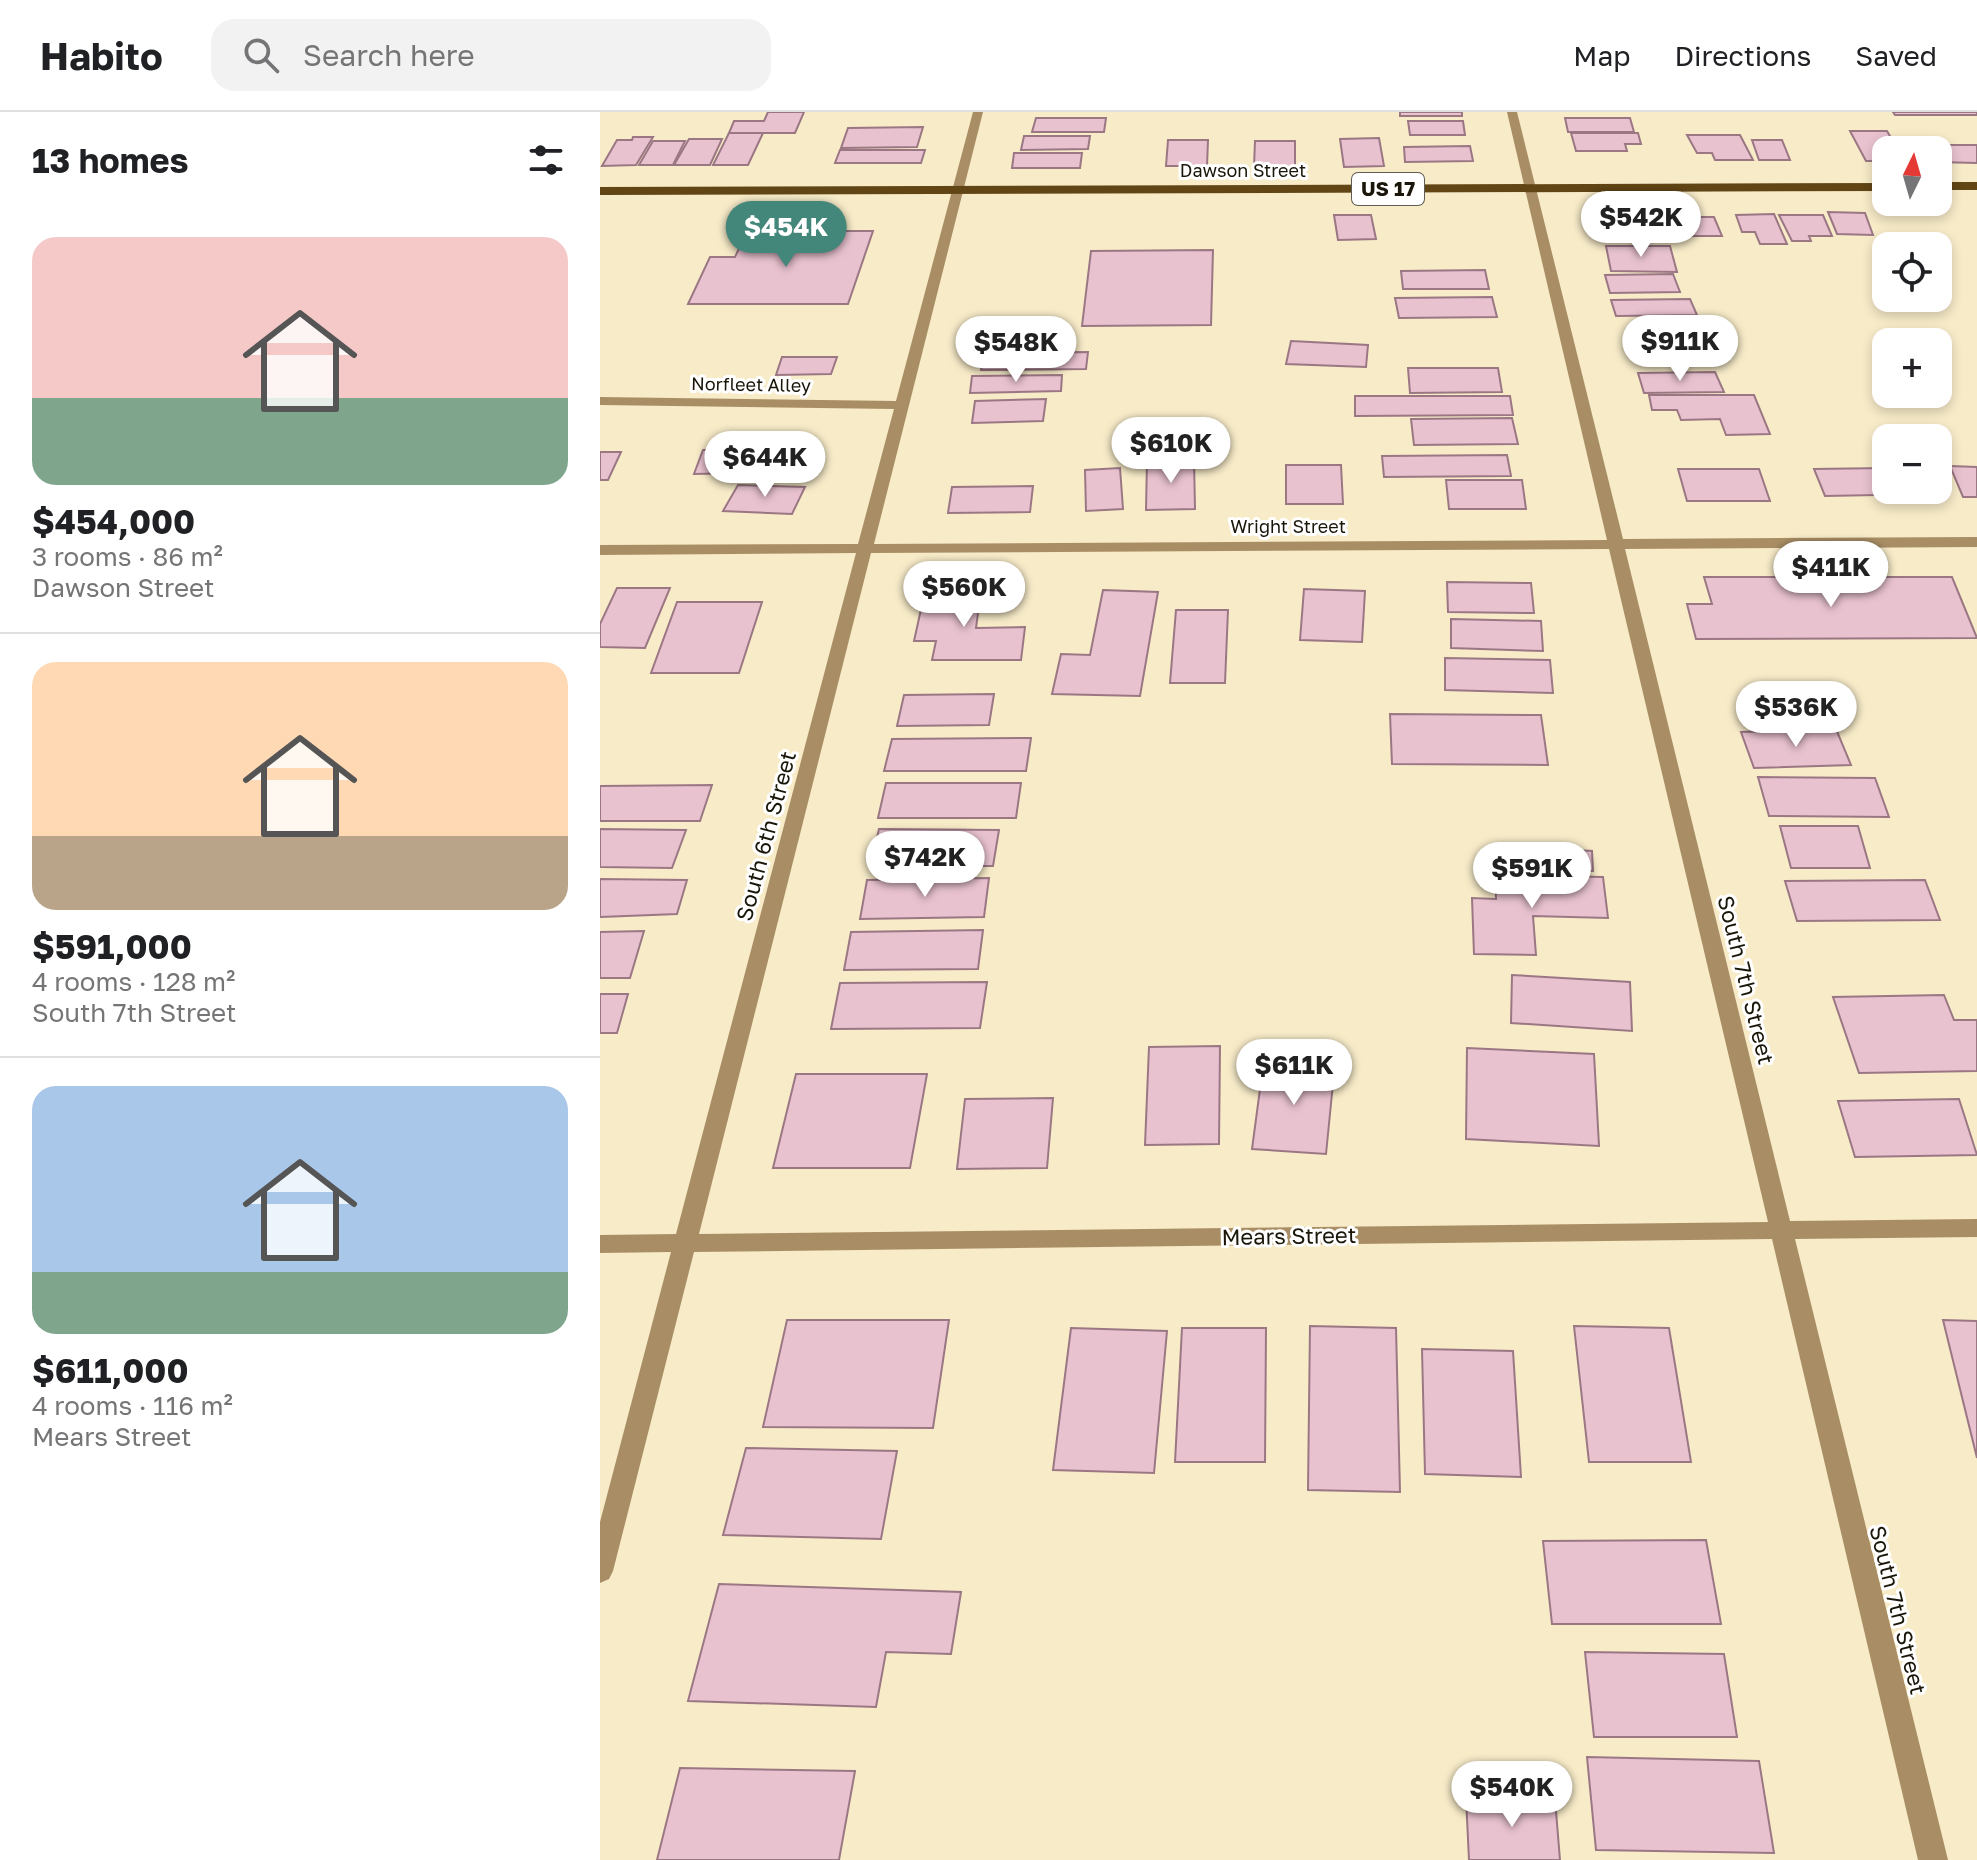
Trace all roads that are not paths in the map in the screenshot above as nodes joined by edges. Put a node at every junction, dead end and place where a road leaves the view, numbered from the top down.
1 (978, 112) edge
2 (1512, 112) edge
3 (1952, 186) edge
4 (1977, 186) edge
5 (1872, 187) edge
6 (1530, 188) junction
7 (958, 190) junction
8 (600, 191) edge
9 (600, 401) edge
10 (902, 405) junction
11 (1977, 542) edge
12 (1616, 545) junction
13 (865, 549) junction
14 (600, 550) edge
15 (1977, 1228) edge
16 (1781, 1230) junction
17 (600, 1244) edge
18 (685, 1244) junction
19 (600, 1571) edge
20 (1933, 1860) edge

1 - 7 street, South 6th Street
2 - 6 street, South 7th Street
3 - 4 main road
5 - 6 main road, Dawson Street / US 17
6 - 7 main road, Dawson Street / US 17
6 - 12 street, South 7th Street
7 - 8 main road, Dawson Street / US 17
7 - 10 street, South 6th Street
9 - 10 street, Norfleet Alley
10 - 13 street, South 6th Street
11 - 12 street, Wright Street
12 - 13 street, Wright Street
12 - 16 street, South 7th Street
13 - 14 street, Wright Street
13 - 18 street, South 6th Street
15 - 16 street, Mears Street
16 - 18 street, Mears Street
16 - 20 street, South 7th Street
17 - 18 street, Mears Street
18 - 19 street, South 6th Street

